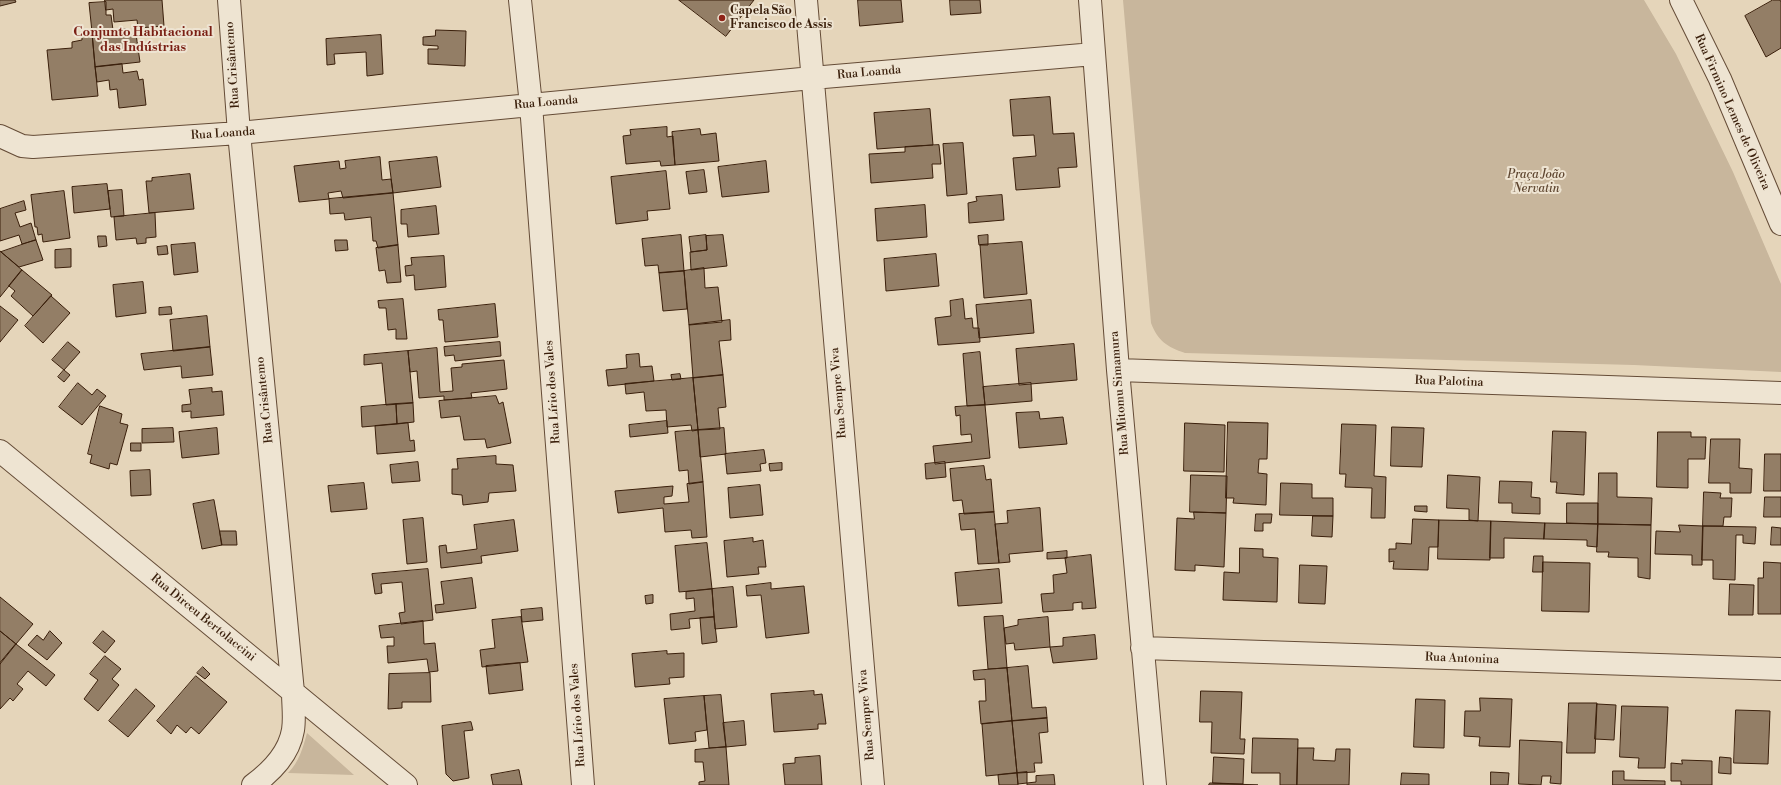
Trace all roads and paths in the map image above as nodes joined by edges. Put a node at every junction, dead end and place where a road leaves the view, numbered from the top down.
1 (229, 0) edge
2 (520, 0) edge
3 (806, 0) edge
4 (1090, 0) edge
5 (1681, 0) edge
6 (1094, 54) junction
7 (812, 78) junction
8 (531, 105) junction
9 (239, 133) junction
10 (0, 136) edge
11 (1781, 224) edge
12 (1118, 370) junction
13 (1781, 393) edge
14 (0, 451) edge
15 (1142, 648) junction
16 (1781, 669) edge
17 (293, 692) junction
18 (253, 785) edge
19 (406, 785) edge
20 (583, 785) edge
21 (872, 785) edge
22 (1156, 785) edge

1 - 9 street, Rua Crisântemo
2 - 8 street, Rua Lírio dos Vales
3 - 7 street, Rua Sempre Viva
4 - 6 street, Rua Mitomu Simamura
5 - 11 street, Rua Firmino Lemes de Oliveira
6 - 7 street, Rua Loanda
6 - 12 street, Rua Mitomu Simamura
7 - 8 street, Rua Loanda
7 - 21 street, Rua Sempre Viva
8 - 9 street, Rua Loanda
8 - 20 street, Rua Lírio dos Vales
9 - 10 street, Rua Loanda
9 - 17 street, Rua Crisântemo
12 - 13 street, Rua Palotina
12 - 15 street, Rua Mitomu Simamura
14 - 17 street, Rua Dirceu Bertolaccini
15 - 16 street, Rua Antonina
15 - 22 street, Rua Mitomu Simamura
17 - 18 street, Rua Crisântemo
17 - 19 street, Rua Dirceu Bertolaccini

